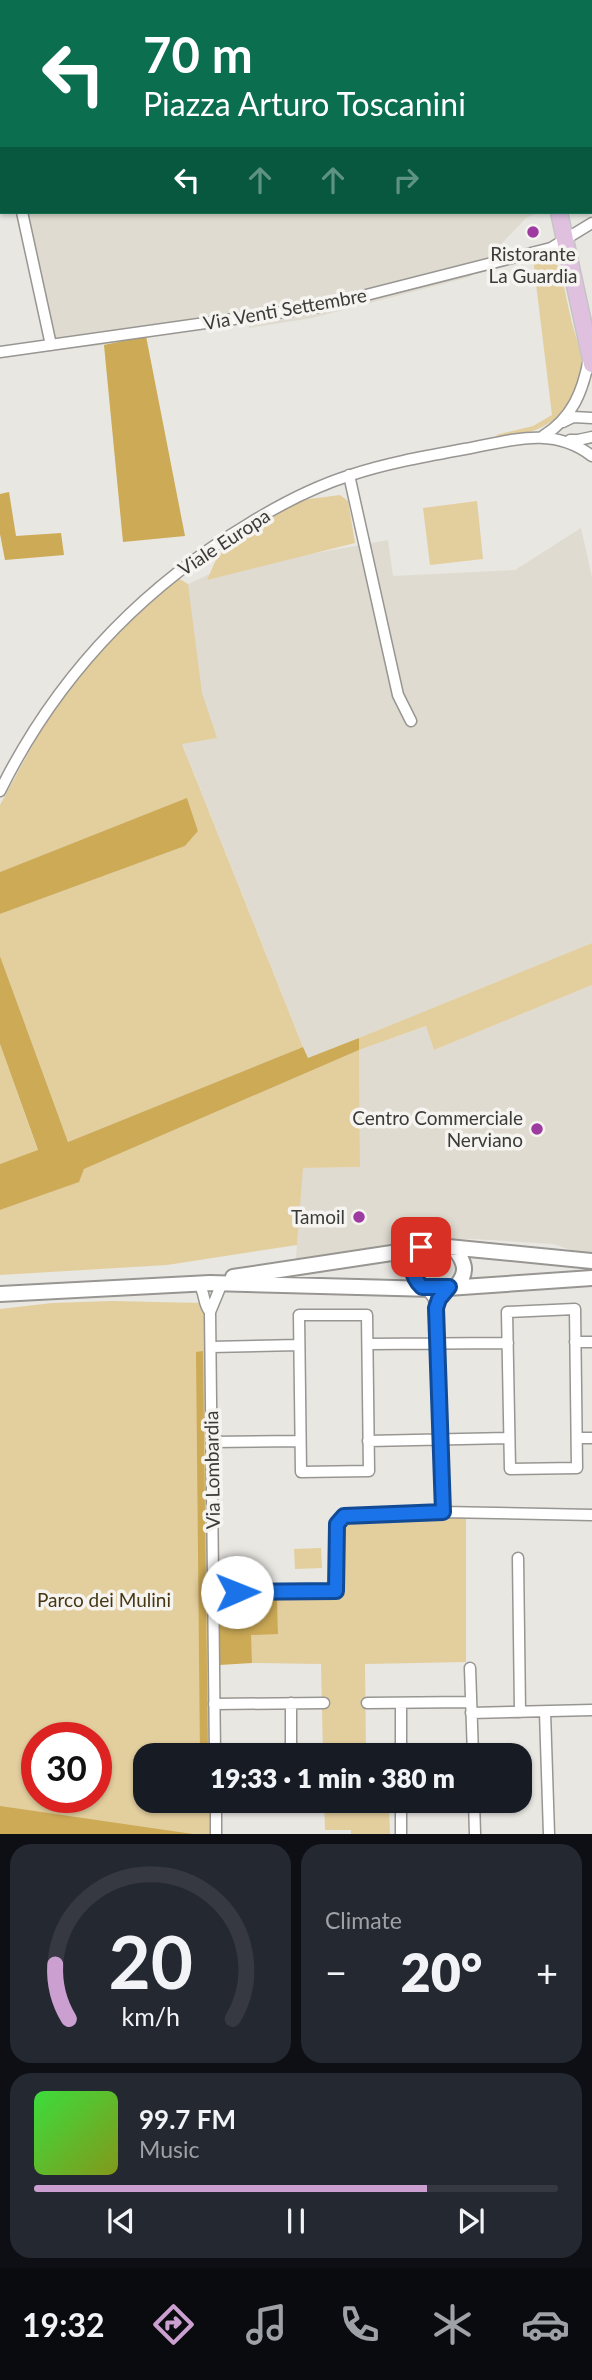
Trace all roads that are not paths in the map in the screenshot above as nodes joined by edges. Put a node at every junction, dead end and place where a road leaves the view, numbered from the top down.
1 (22, 214) edge
2 (559, 214) edge
3 (592, 223) edge
4 (565, 240) junction
5 (51, 345) junction
6 (0, 352) edge
7 (591, 359) edge
8 (592, 418) edge
9 (560, 424) junction
10 (543, 436) junction
11 (592, 437) edge
12 (562, 439) junction
13 (592, 456) edge
14 (349, 475) junction
15 (411, 721) dead end
16 (0, 791) edge
17 (421, 1247) junction
18 (454, 1248) junction
19 (592, 1261) edge
20 (592, 1278) edge
21 (206, 1285) junction
22 (453, 1286) junction
23 (424, 1287) junction
24 (0, 1294) edge
25 (436, 1308) junction
26 (210, 1311) junction
27 (575, 1342) junction
28 (592, 1342) edge
29 (508, 1343) junction
30 (368, 1344) junction
31 (439, 1344) junction
32 (299, 1345) junction
33 (211, 1347) junction
34 (509, 1438) junction
35 (577, 1438) junction
36 (592, 1438) edge
37 (441, 1440) junction
38 (300, 1441) junction
39 (368, 1441) junction
40 (212, 1442) junction
41 (443, 1512) junction
42 (592, 1516) edge
43 (518, 1558) dead end
44 (213, 1593) junction
45 (470, 1668) dead end
46 (291, 1703) junction
47 (324, 1703) dead end
48 (367, 1703) dead end
49 (401, 1703) junction
50 (215, 1704) junction
51 (471, 1708) junction
52 (592, 1710) edge
53 (520, 1712) junction
54 (545, 1712) junction
55 (215, 1743) edge
56 (291, 1743) edge
57 (401, 1743) edge
58 (472, 1743) edge
59 (216, 1813) edge
60 (401, 1813) edge
61 (474, 1813) edge
62 (216, 1834) edge
63 (401, 1834) edge
64 (475, 1834) edge
65 (549, 1834) edge

1 - 5 street
2 - 4 main road
3 - 4 street, Via Venti Settembre
4 - 5 street, Via Venti Settembre
4 - 7 main road
5 - 6 street, Via Venti Settembre
7 - 9 street, Viale Europa
8 - 9 street
9 - 10 street, Viale Europa
10 - 12 street, Viale Europa
10 - 14 street, Viale Europa
11 - 12 street
12 - 13 street, Viale Europa
14 - 15 street
14 - 16 street, Viale Europa
17 - 18 street
17 - 21 street
17 - 23 street
18 - 19 street
18 - 22 street
20 - 22 street
21 - 23 street
21 - 24 street
21 - 26 street, Via Lombardia
21 - 26 street, Via Lombardia
22 - 23 street
22 - 25 street
23 - 25 street
25 - 31 street
26 - 33 street, Via Lombardia
27 - 28 street
27 - 29 street
27 - 35 street
29 - 31 street
29 - 34 street
30 - 31 street
30 - 32 street
30 - 39 street
31 - 37 street
32 - 33 street
32 - 38 street
33 - 40 street, Via Lombardia
34 - 35 street
34 - 37 street
35 - 36 street
37 - 39 street
37 - 41 street
38 - 39 street
38 - 40 street
40 - 44 street, Via Lombardia
41 - 42 street
41 - 44 street
43 - 53 street
44 - 50 street, Via Lombardia
45 - 51 street
46 - 47 street
46 - 50 street
46 - 56 street
48 - 49 street
49 - 51 street
49 - 57 street
50 - 55 street, Via Lombardia
51 - 53 street
51 - 58 street
52 - 54 street
53 - 54 street
54 - 65 street
59 - 62 street
60 - 63 street
61 - 64 street

